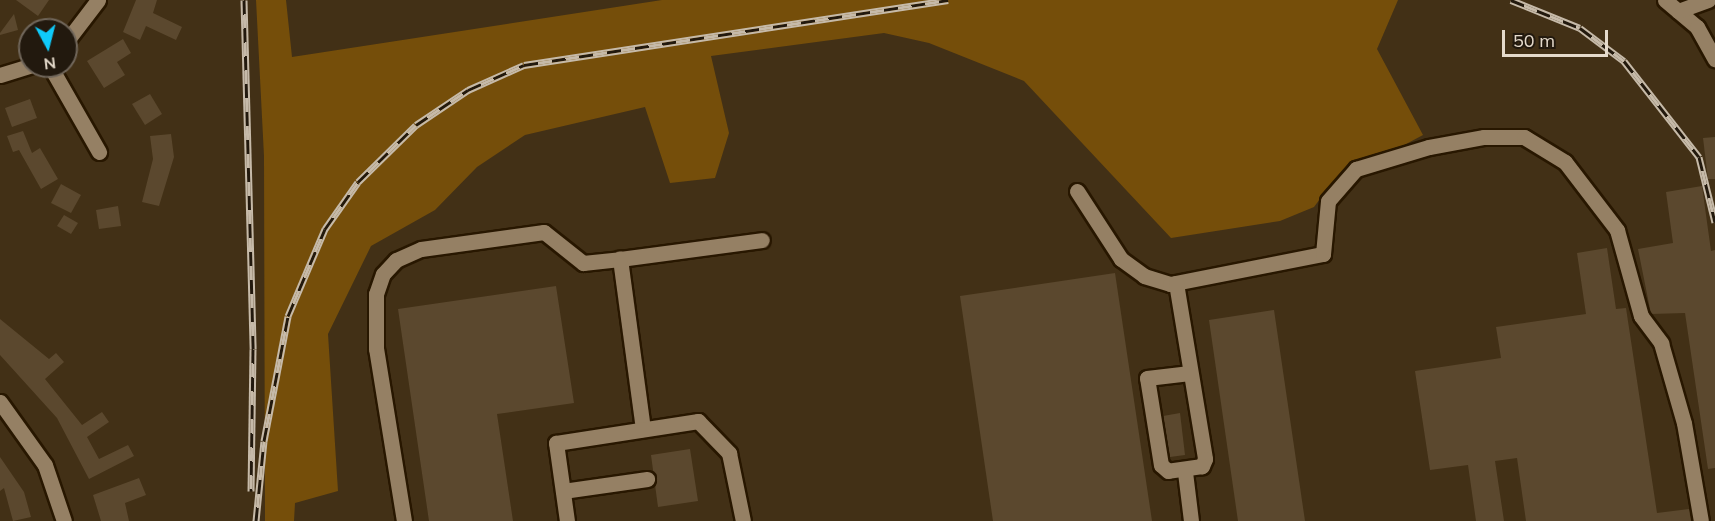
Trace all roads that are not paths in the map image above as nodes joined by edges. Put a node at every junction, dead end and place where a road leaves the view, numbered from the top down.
1 (99, 0) edge
2 (1665, 0) edge
3 (1708, 0) edge
4 (1678, 11) junction
5 (78, 27) edge
6 (1715, 59) edge
7 (18, 70) edge
8 (0, 75) edge
9 (57, 78) edge
10 (99, 152) dead end
11 (1077, 190) dead end
12 (762, 240) dead end
13 (620, 259) junction
14 (1176, 283) junction
15 (1191, 373) junction
16 (0, 402) edge
17 (642, 429) junction
18 (1185, 472) junction
19 (647, 479) dead end
20 (563, 491) junction
21 (64, 521) edge
22 (404, 521) edge
23 (567, 521) edge
24 (743, 521) edge
25 (1191, 521) edge
26 (1701, 521) edge

1 - 5 street
2 - 4 street
3 - 4 street
4 - 6 street
7 - 8 street
9 - 10 street
11 - 14 street
12 - 13 street
13 - 17 street
13 - 22 street
14 - 15 street
14 - 26 street
15 - 18 street
15 - 18 street
16 - 21 street
17 - 20 street
17 - 24 street
18 - 25 street
19 - 20 street
20 - 23 street

